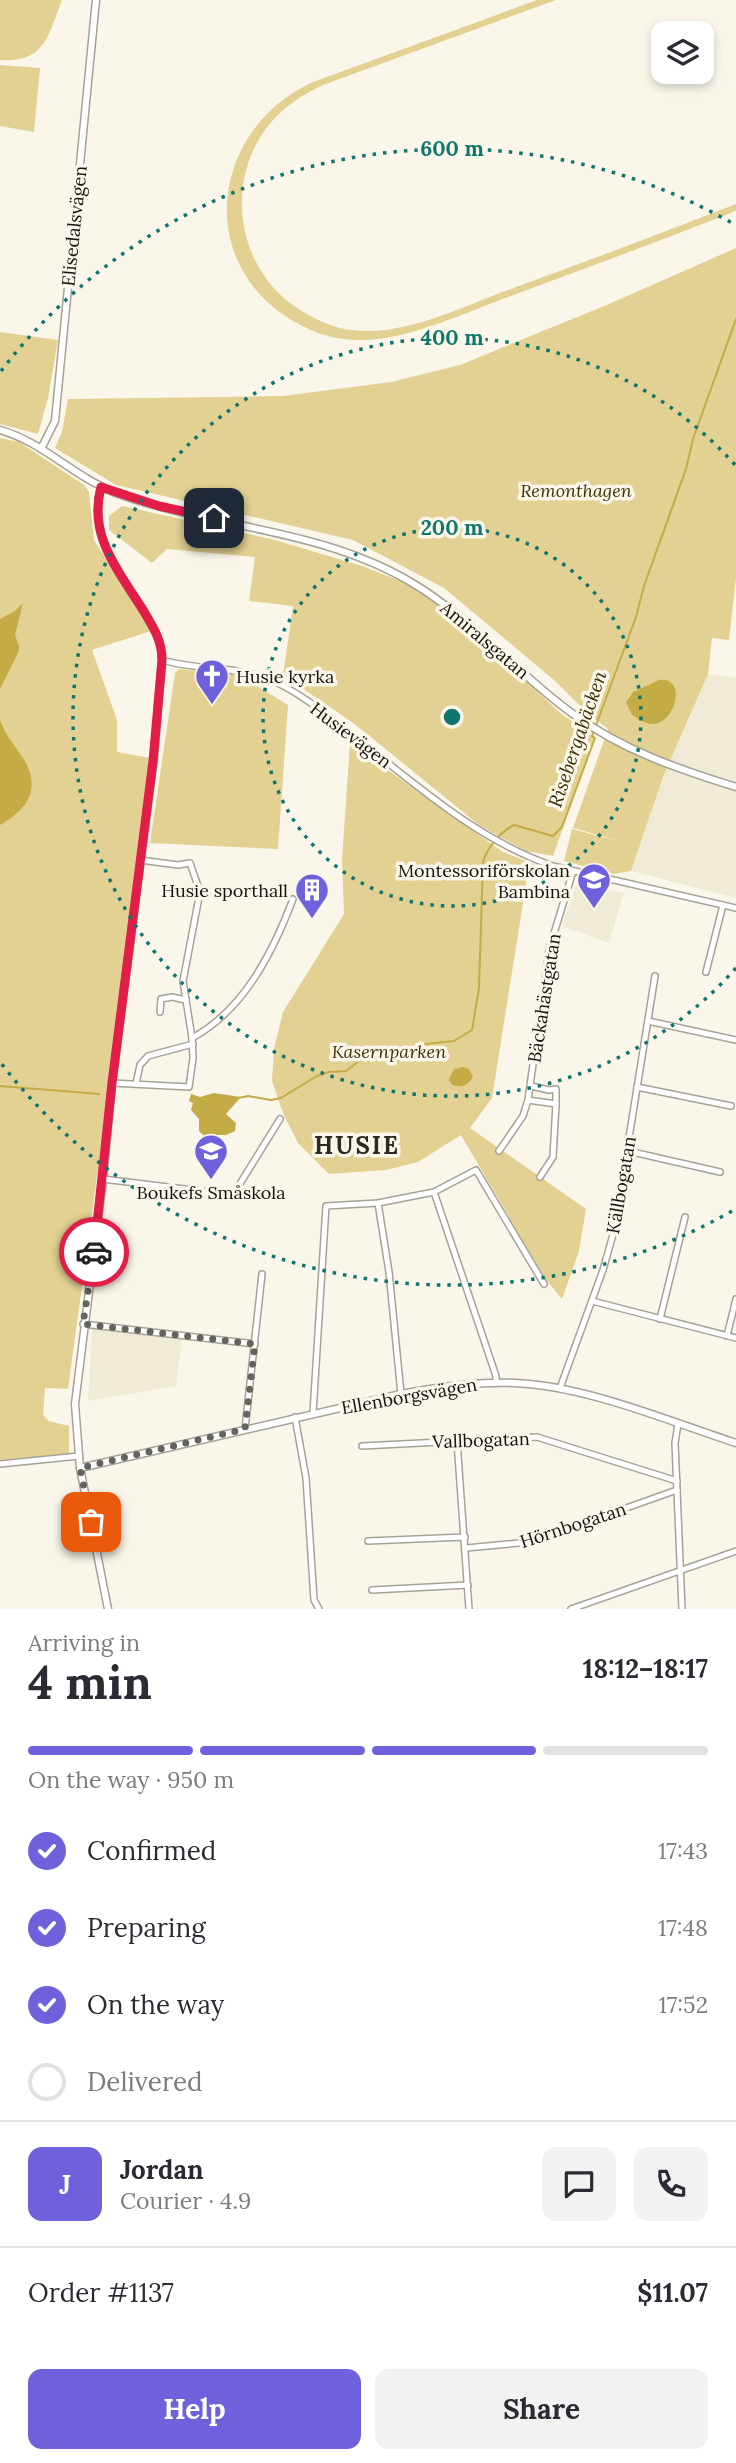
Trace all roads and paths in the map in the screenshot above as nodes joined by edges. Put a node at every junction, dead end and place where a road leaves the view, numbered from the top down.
1 (96, 0) edge
2 (0, 430) edge
3 (41, 449) junction
4 (101, 487) junction
5 (162, 660) junction
6 (736, 787) edge
7 (140, 860) junction
8 (573, 871) junction
9 (293, 899) dead end
10 (723, 905) junction
11 (736, 908) edge
12 (706, 972) dead end
13 (655, 976) dead end
14 (186, 1000) junction
15 (160, 1012) dead end
16 (648, 1021) junction
17 (736, 1040) edge
18 (192, 1041) junction
19 (112, 1083) junction
20 (136, 1084) junction
21 (531, 1086) junction
22 (638, 1087) junction
23 (528, 1100) junction
24 (556, 1104) junction
25 (731, 1106) dead end
26 (280, 1119) dead end
27 (499, 1151) dead end
28 (628, 1151) junction
29 (720, 1172) dead end
30 (540, 1177) dead end
31 (103, 1179) junction
32 (434, 1192) junction
33 (378, 1203) junction
34 (685, 1217) dead end
35 (262, 1273) dead end
36 (544, 1284) dead end
37 (736, 1299) edge
38 (592, 1301) junction
39 (660, 1319) junction
40 (83, 1324) junction
41 (727, 1336) junction
42 (736, 1338) edge
43 (255, 1344) junction
44 (496, 1382) junction
45 (560, 1388) junction
46 (401, 1394) junction
47 (313, 1413) junction
48 (295, 1417) junction
49 (678, 1424) junction
50 (245, 1429) junction
51 (457, 1441) junction
52 (736, 1443) edge
53 (362, 1446) dead end
54 (79, 1456) junction
55 (0, 1464) edge
56 (80, 1468) junction
57 (677, 1481) junction
58 (677, 1490) junction
59 (465, 1537) junction
60 (368, 1541) dead end
61 (466, 1548) junction
62 (736, 1551) edge
63 (680, 1571) junction
64 (468, 1585) junction
65 (372, 1590) dead end
66 (108, 1609) edge
67 (319, 1609) edge
68 (469, 1609) edge
69 (571, 1609) edge
70 (682, 1609) edge

1 - 3 street, Elisedalsvägen
2 - 3 street
3 - 4 street
4 - 5 street
4 - 6 street, Amiralsgatan
5 - 7 street
5 - 8 street, Husievägen
7 - 14 street
7 - 19 street
8 - 10 street, Husievägen
8 - 21 street, Bäckahästgatan
9 - 18 street
10 - 11 street, Husievägen
10 - 12 street
13 - 16 street, Källbogatan
14 - 15 street
14 - 18 street
16 - 17 street
16 - 22 street, Källbogatan
18 - 20 street
18 - 20 street
19 - 20 street
19 - 31 street
21 - 23 street, Bäckahästgatan
21 - 24 street, Bäckahästgatan
22 - 25 street
22 - 28 street, Källbogatan
23 - 24 street
23 - 27 street, Bäckahästgatan
24 - 30 street
26 - 31 street
28 - 29 street
28 - 38 street, Källbogatan
31 - 40 street
32 - 33 street
32 - 36 street
32 - 44 street
33 - 46 street
33 - 47 street
34 - 39 street
35 - 43 street
37 - 41 street
38 - 39 street
38 - 45 street, Källbogatan
39 - 41 street
40 - 43 street
40 - 54 street
41 - 42 street
43 - 50 street
44 - 45 street, Ellenborgsvägen
44 - 46 street, Ellenborgsvägen
45 - 49 street, Ellenborgsvägen
46 - 47 street, Ellenborgsvägen
47 - 48 street, Ellenborgsvägen
48 - 50 street, Ellenborgsvägen
48 - 67 street
49 - 52 street, Ellenborgsvägen
49 - 57 street
50 - 56 street, Ellenborgsvägen
51 - 53 street, Vallbogatan
51 - 57 street, Vallbogatan
51 - 59 street
54 - 55 street
54 - 56 street
56 - 66 street
57 - 58 street
58 - 61 street, Hörnbogatan
58 - 63 street
59 - 60 street
59 - 61 street
61 - 64 street
62 - 63 street
63 - 69 street
63 - 70 street
64 - 65 street
64 - 68 street

